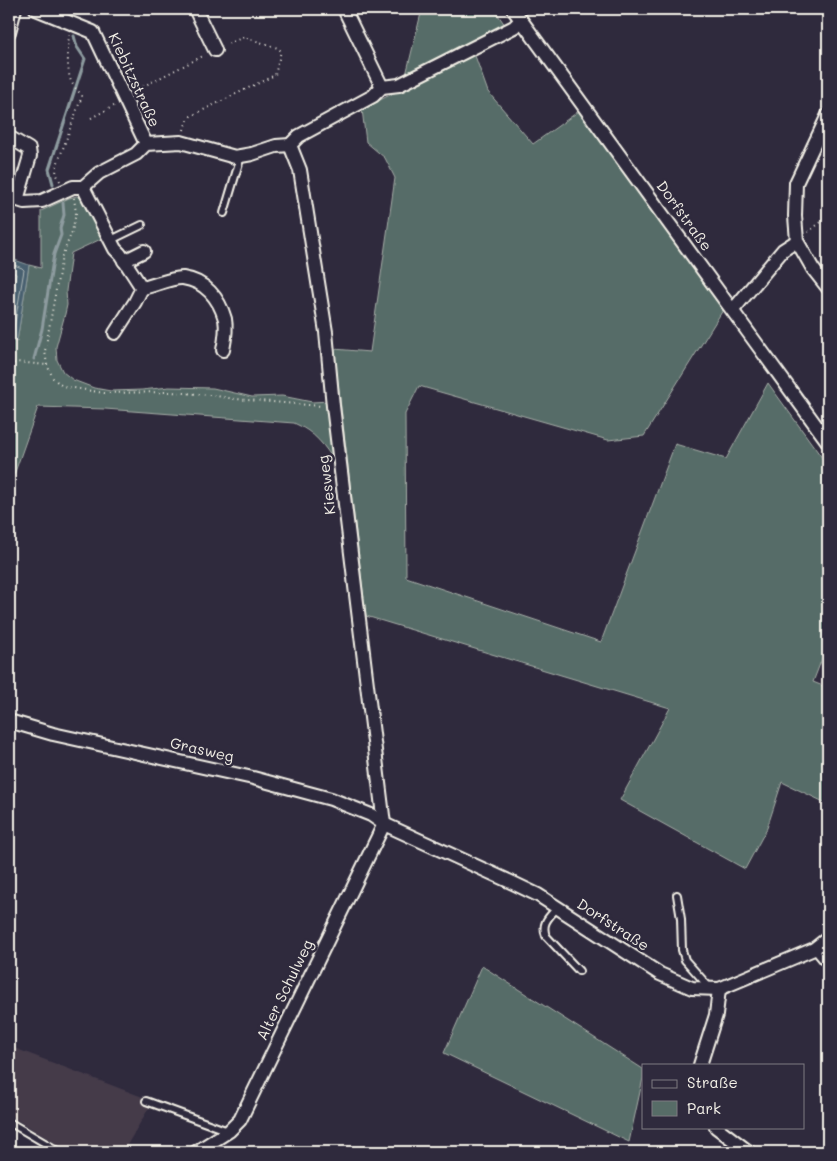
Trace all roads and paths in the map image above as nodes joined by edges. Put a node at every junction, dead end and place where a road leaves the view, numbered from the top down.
1 (15, 9) edge
2 (36, 9) edge
3 (195, 9) edge
4 (344, 9) edge
5 (513, 9) edge
6 (521, 20) junction
7 (70, 22) junction
8 (9, 32) edge
9 (216, 50) junction
10 (382, 87) junction
11 (124, 98) junction
12 (828, 115) edge
13 (91, 118) dead end
14 (9, 137) edge
15 (181, 142) junction
16 (146, 144) junction
17 (290, 145) junction
18 (241, 156) junction
19 (73, 188) junction
20 (13, 199) edge
21 (224, 213) dead end
22 (828, 217) edge
23 (142, 225) dead end
24 (111, 240) junction
25 (797, 241) junction
26 (144, 251) dead end
27 (124, 261) junction
28 (142, 288) junction
29 (828, 288) edge
30 (733, 310) junction
31 (115, 334) dead end
32 (223, 350) dead end
33 (9, 365) edge
34 (47, 365) junction
35 (333, 406) junction
36 (828, 442) edge
37 (9, 721) edge
38 (384, 824) junction
39 (677, 895) dead end
40 (558, 908) junction
41 (828, 938) edge
42 (814, 949) junction
43 (828, 966) edge
44 (579, 971) dead end
45 (715, 989) junction
46 (700, 1064) edge
47 (146, 1101) dead end
48 (9, 1122) edge
49 (717, 1128) edge
50 (229, 1131) junction
51 (60, 1152) edge
52 (196, 1152) edge
53 (749, 1152) edge

1 - 8 street
2 - 7 street, Kiebitzstraße
3 - 9 street
4 - 10 street
5 - 6 street, Dorfstraße
6 - 10 street
6 - 30 street, Dorfstraße
7 - 11 street, Kiebitzstraße
7 - 19 path
9 - 11 path
9 - 15 path
10 - 17 street
11 - 13 path
11 - 16 street, Kiebitzstraße
12 - 25 street
14 - 20 street
15 - 16 street
15 - 18 street
16 - 19 street
17 - 18 street
17 - 35 street, Kiesweg
18 - 21 lane
19 - 20 street
19 - 24 street
19 - 34 path
22 - 25 path
23 - 24 lane
24 - 27 street
25 - 29 street
25 - 30 street
26 - 27 street
27 - 28 street
28 - 31 street
28 - 32 street
30 - 36 street, Dorfstraße
33 - 34 path
34 - 35 path
35 - 38 street, Kiesweg
37 - 38 street, Grasweg
38 - 40 street, Dorfstraße
38 - 50 street, Alter Schulweg
39 - 45 lane
40 - 44 lane
40 - 45 street, Dorfstraße
41 - 42 street
42 - 43 lane
42 - 45 street
45 - 46 street
47 - 50 lane
48 - 51 lane
49 - 53 street
50 - 52 street, Alter Schulweg

